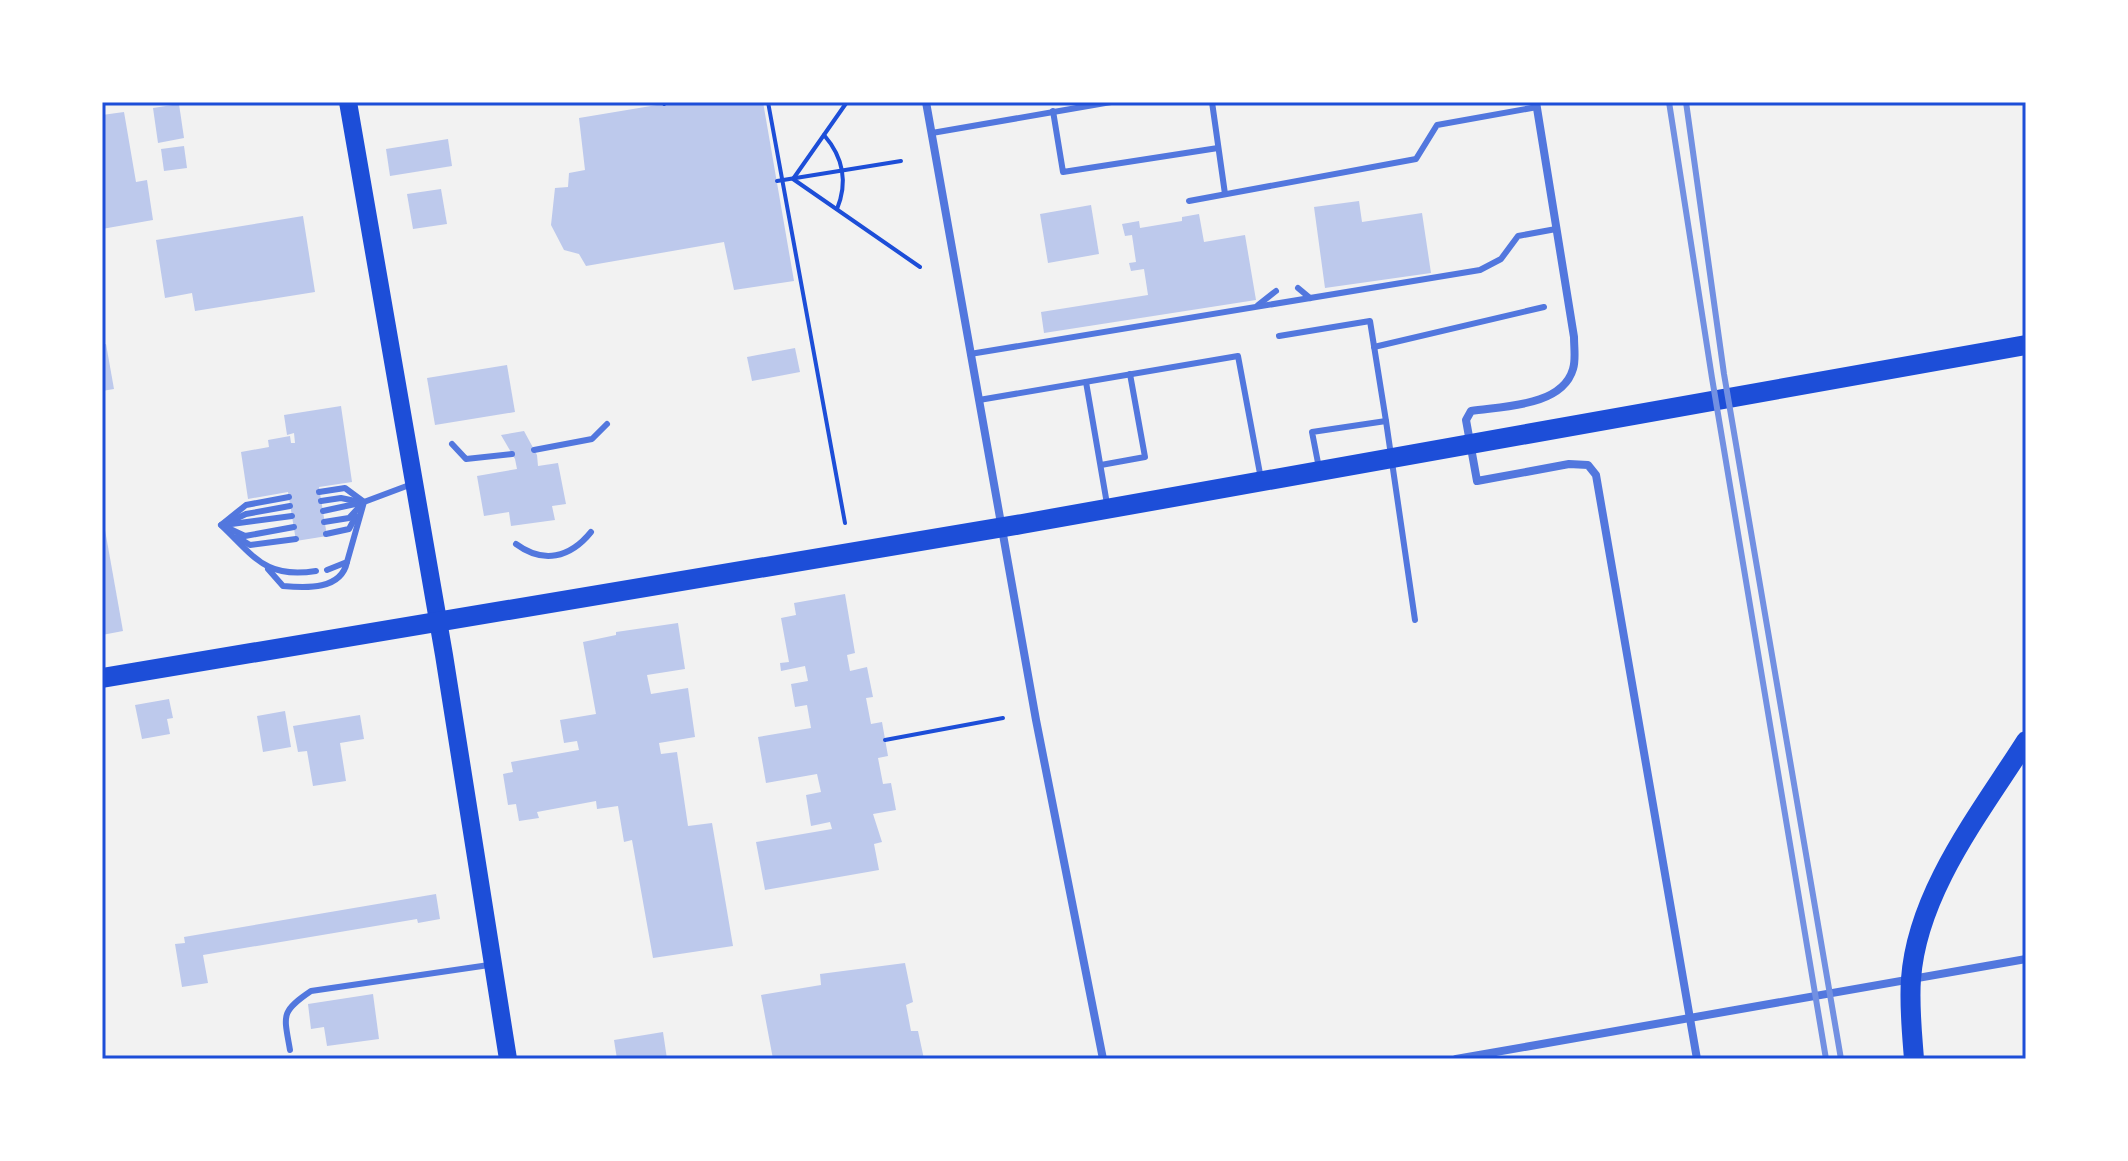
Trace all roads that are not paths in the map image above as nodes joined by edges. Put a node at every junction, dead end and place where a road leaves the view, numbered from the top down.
1 (348, 102) edge
2 (926, 102) edge
3 (1111, 102) edge
4 (1212, 102) edge
5 (1536, 104) edge
6 (1053, 111) junction
7 (932, 133) junction
8 (1218, 148) junction
9 (1225, 194) junction
10 (1189, 201) dead end
11 (1556, 229) junction
12 (1298, 288) dead end
13 (1276, 291) dead end
14 (1310, 298) junction
15 (1256, 307) junction
16 (1544, 307) dead end
17 (1279, 336) dead end
18 (2026, 345) edge
19 (1374, 347) junction
20 (970, 354) junction
21 (1130, 374) junction
22 (1086, 382) junction
23 (1135, 399) junction
24 (979, 400) junction
25 (1124, 401) dead end
26 (1138, 417) junction
27 (1127, 419) dead end
28 (1386, 421) junction
29 (607, 424) dead end
30 (1141, 435) junction
31 (1130, 437) dead end
32 (452, 444) dead end
33 (1470, 444) junction
34 (534, 450) dead end
35 (512, 454) dead end
36 (1392, 458) junction
37 (1101, 465) junction
38 (1320, 471) junction
39 (1261, 482) junction
40 (412, 484) junction
41 (319, 492) dead end
42 (289, 497) dead end
43 (321, 501) dead end
44 (364, 502) junction
45 (290, 506) dead end
46 (1108, 508) junction
47 (323, 511) dead end
48 (292, 516) dead end
49 (324, 522) dead end
50 (221, 525) junction
51 (294, 527) dead end
52 (1001, 527) junction
53 (591, 532) dead end
54 (326, 534) dead end
55 (296, 539) dead end
56 (516, 544) dead end
57 (347, 562) junction
58 (268, 569) junction
59 (327, 570) dead end
60 (316, 571) dead end
61 (1415, 620) dead end
62 (438, 623) junction
63 (102, 678) edge
64 (2026, 741) edge
65 (2026, 959) edge
66 (493, 965) junction
67 (1911, 978) junction
68 (1690, 1017) junction
69 (290, 1050) dead end
70 (508, 1059) edge
71 (1103, 1059) edge
72 (1456, 1059) edge
73 (1697, 1059) edge
74 (1914, 1059) edge

1 - 40 main road
2 - 7 street
3 - 6 lane
4 - 8 lane
5 - 9 lane
5 - 11 street
6 - 7 lane
6 - 8 lane
7 - 20 street
8 - 9 lane
9 - 10 lane
11 - 14 lane
11 - 33 street
12 - 14 lane
13 - 15 lane
14 - 15 lane
15 - 20 lane
16 - 19 lane
17 - 19 lane
18 - 33 highway
19 - 28 lane
20 - 24 street
21 - 22 lane
21 - 23 lane
21 - 39 lane
22 - 24 lane
22 - 37 lane
23 - 25 lane
23 - 26 lane
24 - 52 street
26 - 27 lane
26 - 30 lane
28 - 36 lane
28 - 38 lane
29 - 34 lane
30 - 31 lane
30 - 37 lane
32 - 35 lane
33 - 36 highway
33 - 68 street
36 - 38 highway
36 - 61 lane
37 - 46 lane
38 - 39 highway
39 - 46 highway
40 - 44 lane
40 - 62 main road
41 - 44 lane
42 - 50 lane
43 - 44 lane
44 - 47 lane
44 - 49 lane
44 - 54 lane
44 - 57 lane
45 - 50 lane
46 - 52 highway
48 - 50 lane
50 - 51 lane
50 - 55 lane
50 - 58 lane
52 - 62 highway
52 - 71 street
53 - 56 lane
57 - 58 lane
57 - 59 lane
58 - 60 lane
62 - 63 highway
62 - 66 main road
64 - 67 highway
65 - 67 street
66 - 69 lane
66 - 70 main road
67 - 68 street
67 - 74 highway
68 - 72 street
68 - 73 street

